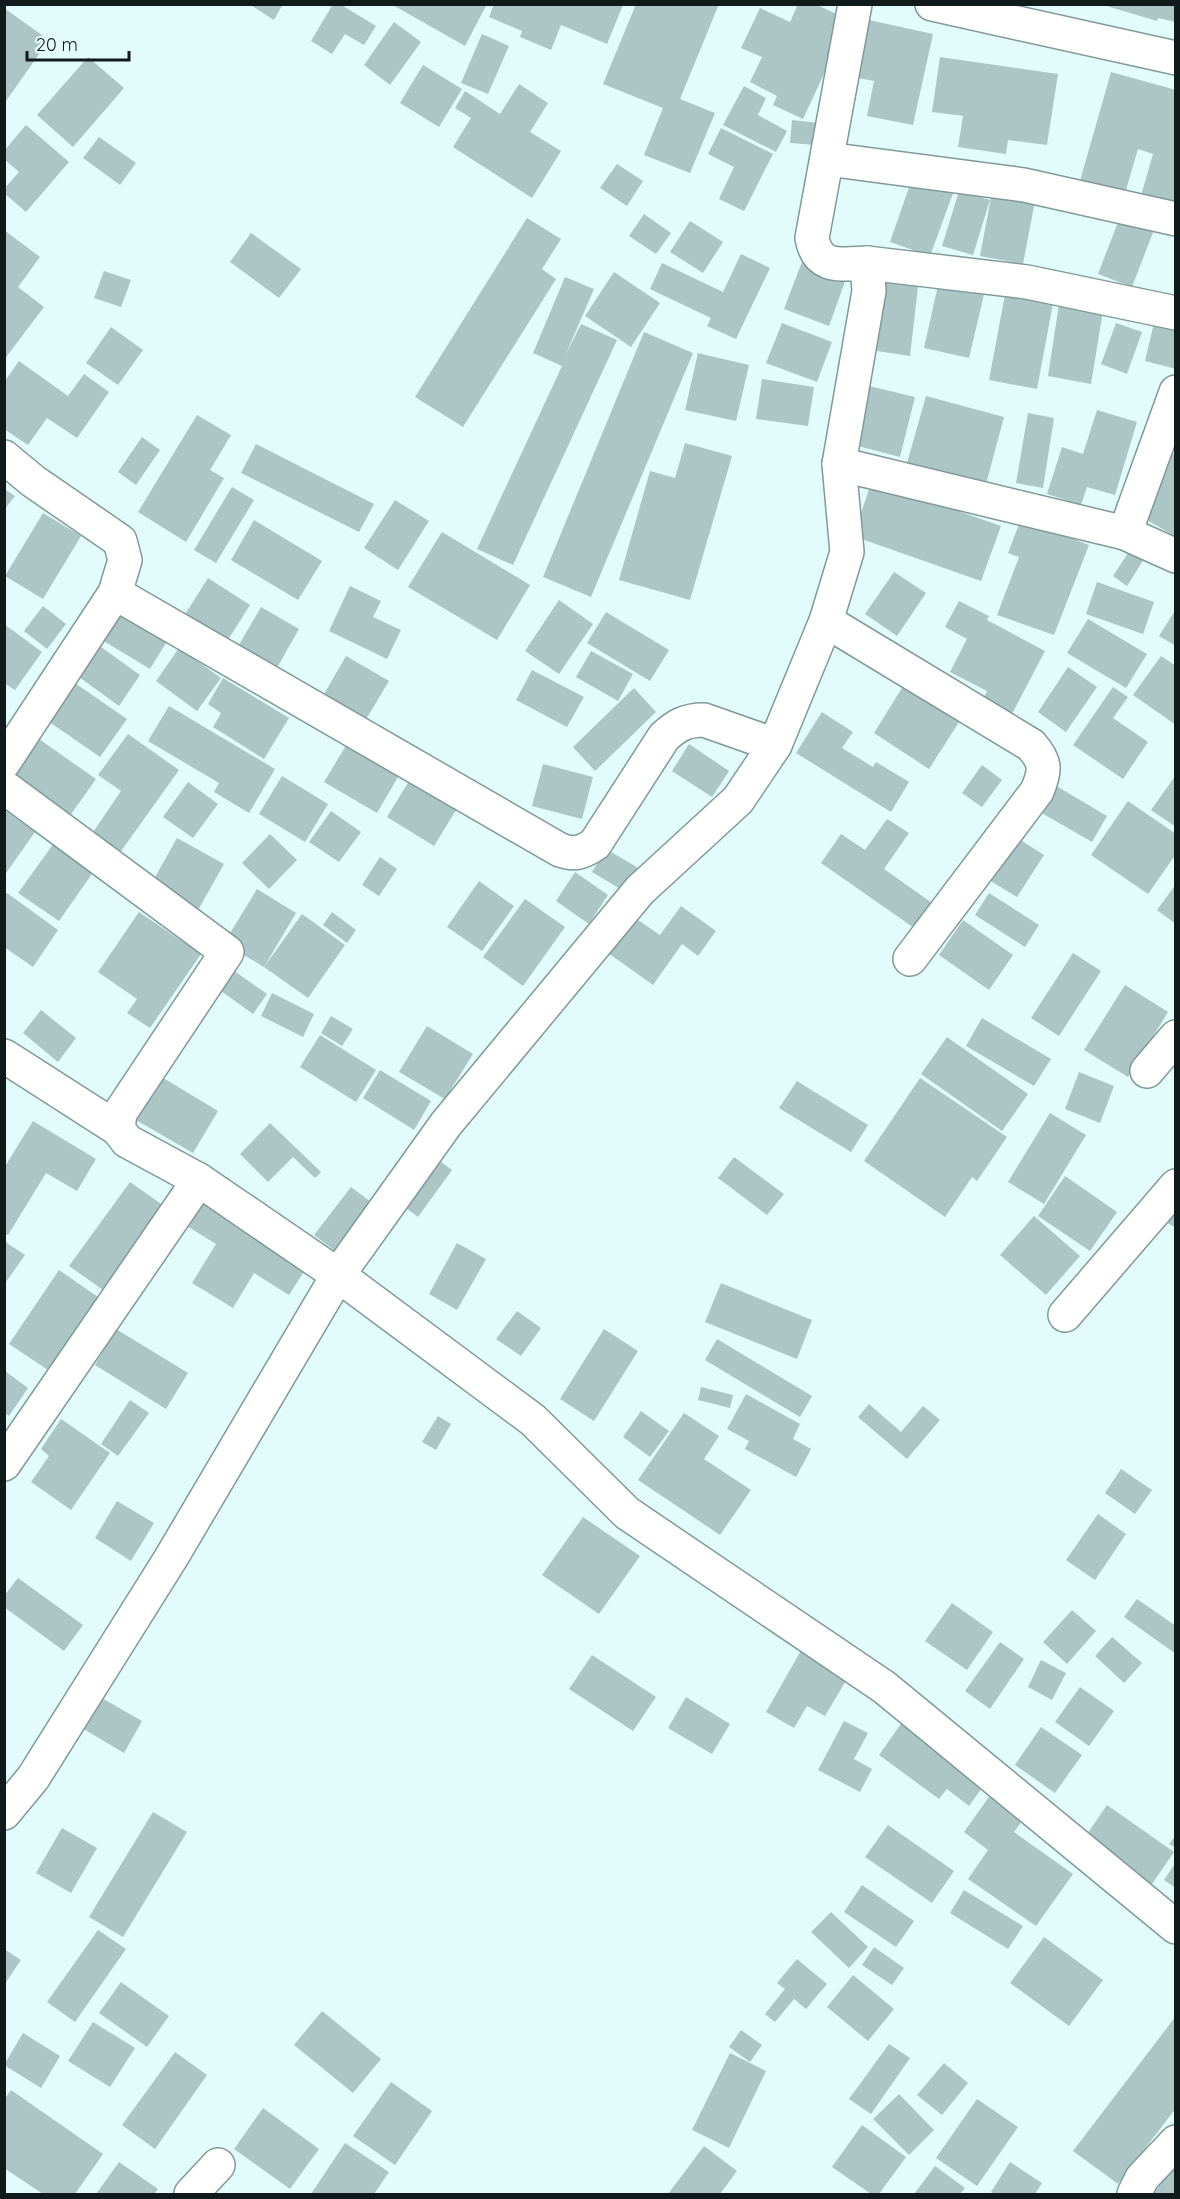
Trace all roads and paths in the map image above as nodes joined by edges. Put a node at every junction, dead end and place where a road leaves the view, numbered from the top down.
1 (855, 4) edge
2 (932, 4) edge
3 (1176, 57) edge
4 (827, 159) junction
5 (1176, 219) edge
6 (867, 263) junction
7 (1176, 313) edge
8 (1176, 393) edge
9 (4, 457) edge
10 (839, 464) junction
11 (1125, 533) junction
12 (1176, 556) edge
13 (115, 593) junction
14 (826, 621) junction
15 (775, 745) junction
16 (4, 762) edge
17 (4, 787) edge
18 (910, 959) dead end
19 (1176, 1037) edge
20 (4, 1056) edge
21 (1147, 1071) dead end
22 (118, 1129) junction
23 (199, 1180) junction
24 (1176, 1186) edge
25 (338, 1275) junction
26 (1065, 1315) dead end
27 (4, 1464) edge
28 (4, 1814) edge
29 (1176, 1927) edge
30 (1176, 2142) edge
31 (218, 2165) dead end
32 (191, 2194) edge
33 (1134, 2194) edge

1 - 4 street
2 - 3 street
4 - 5 street
4 - 6 street
6 - 7 street
6 - 10 street
8 - 11 street
9 - 13 street
10 - 11 street
10 - 14 street
11 - 12 street
13 - 15 street
13 - 16 street
14 - 15 street
14 - 18 street
15 - 25 street
17 - 22 street
19 - 21 street
20 - 22 street
22 - 23 street
23 - 25 street
23 - 27 street
24 - 26 street
25 - 28 street
25 - 29 street
30 - 33 street
31 - 32 street

